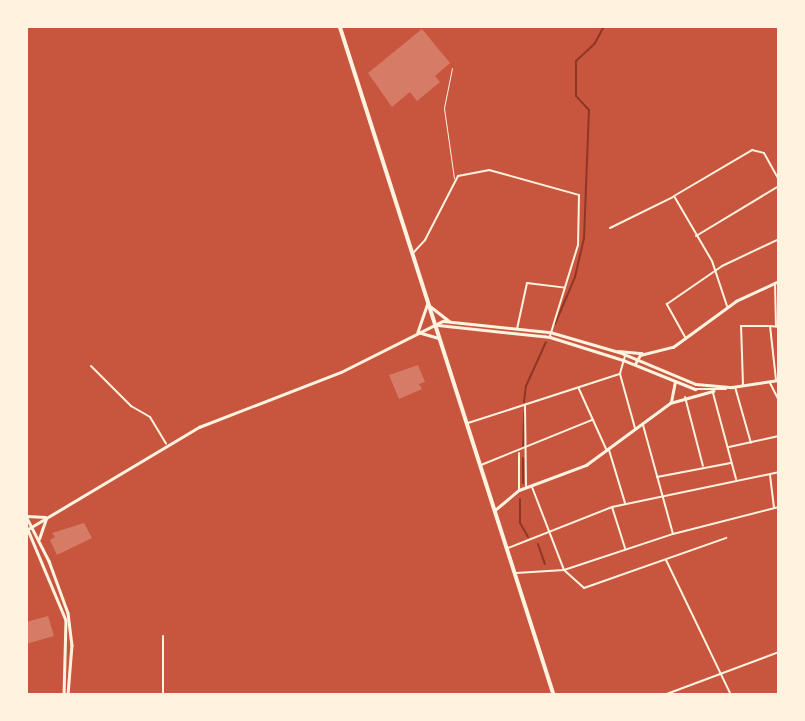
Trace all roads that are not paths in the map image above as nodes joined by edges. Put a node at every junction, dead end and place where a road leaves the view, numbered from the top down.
1 (340, 26) edge
2 (452, 68) dead end
3 (454, 178) junction
4 (779, 180) edge
5 (779, 186) edge
6 (674, 196) junction
7 (610, 228) dead end
8 (696, 236) junction
9 (779, 239) edge
10 (412, 253) junction
11 (716, 270) junction
12 (777, 282) edge
13 (565, 288) junction
14 (428, 304) junction
15 (727, 307) junction
16 (449, 321) junction
17 (435, 324) junction
18 (770, 326) junction
19 (777, 327) edge
20 (516, 331) junction
21 (418, 332) junction
22 (550, 332) junction
23 (550, 337) junction
24 (439, 338) junction
25 (685, 338) junction
26 (612, 350) junction
27 (649, 353) junction
28 (626, 355) junction
29 (623, 360) junction
30 (637, 360) junction
31 (635, 364) junction
32 (91, 366) dead end
33 (620, 374) junction
34 (675, 381) junction
35 (777, 381) edge
36 (769, 382) junction
37 (743, 386) junction
38 (717, 387) junction
39 (734, 387) junction
40 (579, 388) junction
41 (713, 391) junction
42 (685, 397) junction
43 (779, 401) edge
44 (670, 403) junction
45 (525, 405) junction
46 (592, 420) junction
47 (468, 423) junction
48 (642, 424) junction
49 (636, 429) junction
50 (779, 436) edge
51 (751, 443) junction
52 (166, 444) junction
53 (728, 447) junction
54 (525, 450) junction
55 (608, 451) junction
56 (519, 452) junction
57 (732, 463) junction
58 (481, 465) junction
59 (703, 467) junction
60 (779, 472) edge
61 (769, 473) junction
62 (656, 477) junction
63 (736, 480) junction
64 (531, 486) junction
65 (526, 487) junction
66 (519, 490) junction
67 (662, 494) junction
68 (625, 503) junction
69 (612, 507) junction
70 (779, 507) edge
71 (774, 508) junction
72 (495, 510) junction
73 (26, 516) edge
74 (48, 517) junction
75 (28, 528) edge
76 (549, 531) junction
77 (673, 534) junction
78 (726, 538) dead end
79 (39, 541) junction
80 (507, 548) junction
81 (625, 549) junction
82 (666, 559) junction
83 (564, 570) junction
84 (515, 573) junction
85 (163, 636) dead end
86 (779, 652) edge
87 (723, 673) junction
88 (66, 695) edge
89 (163, 695) edge
90 (554, 695) edge
91 (664, 695) edge
92 (732, 695) edge

1 - 10 main road
2 - 3 lane
3 - 10 street
3 - 13 street
4 - 6 street
5 - 8 street
6 - 7 street
6 - 8 street
8 - 11 street
9 - 11 street
10 - 14 main road
11 - 15 street
11 - 25 street
12 - 15 main road
12 - 19 street
13 - 20 street
13 - 22 street
14 - 16 main road
14 - 17 main road
14 - 21 main road
15 - 25 main road
16 - 17 main road
16 - 20 main road
17 - 20 main road
17 - 21 main road
17 - 24 main road
18 - 19 street
18 - 35 street
18 - 37 street
20 - 22 main road
20 - 23 main road
21 - 24 main road
21 - 52 main road
22 - 23 street
22 - 26 main road
23 - 29 main road
24 - 47 main road
25 - 27 main road
26 - 27 main road
26 - 28 main road
27 - 30 main road
28 - 29 street
28 - 30 main road
29 - 31 main road
29 - 33 street
30 - 31 main road
30 - 38 main road
31 - 34 main road
32 - 52 street
33 - 40 street
33 - 49 street
34 - 41 main road
34 - 44 main road
35 - 36 main road
36 - 37 main road
36 - 43 street
37 - 39 main road
38 - 39 main road
38 - 41 street
39 - 41 main road
39 - 51 street
40 - 45 street
40 - 46 street
41 - 42 main road
41 - 53 street
42 - 44 main road
42 - 59 street
44 - 48 main road
45 - 47 street
45 - 54 street
46 - 54 street
46 - 55 street
47 - 58 main road
48 - 49 main road
48 - 62 street
49 - 55 main road
50 - 51 street
51 - 53 street
52 - 74 main road
53 - 57 street
54 - 56 street
54 - 65 street
55 - 64 main road
55 - 68 street
56 - 58 street
56 - 66 street
57 - 59 street
57 - 63 street
58 - 72 main road
59 - 62 street
60 - 61 street
61 - 63 street
61 - 71 street
62 - 67 street
63 - 67 street
64 - 65 main road
64 - 76 street
65 - 66 main road
66 - 72 main road
67 - 68 street
67 - 77 street
68 - 69 street
69 - 76 street
69 - 81 street
70 - 71 street
71 - 77 street
72 - 80 main road
73 - 74 main road
73 - 75 main road
74 - 75 main road
74 - 79 main road
75 - 79 main road
75 - 88 main road
76 - 80 street
76 - 83 street
77 - 81 street
78 - 82 street
79 - 88 main road
80 - 84 main road
81 - 83 street
82 - 83 street
82 - 87 street
83 - 84 street
84 - 90 main road
85 - 89 street
86 - 87 street
87 - 91 street
87 - 92 street

